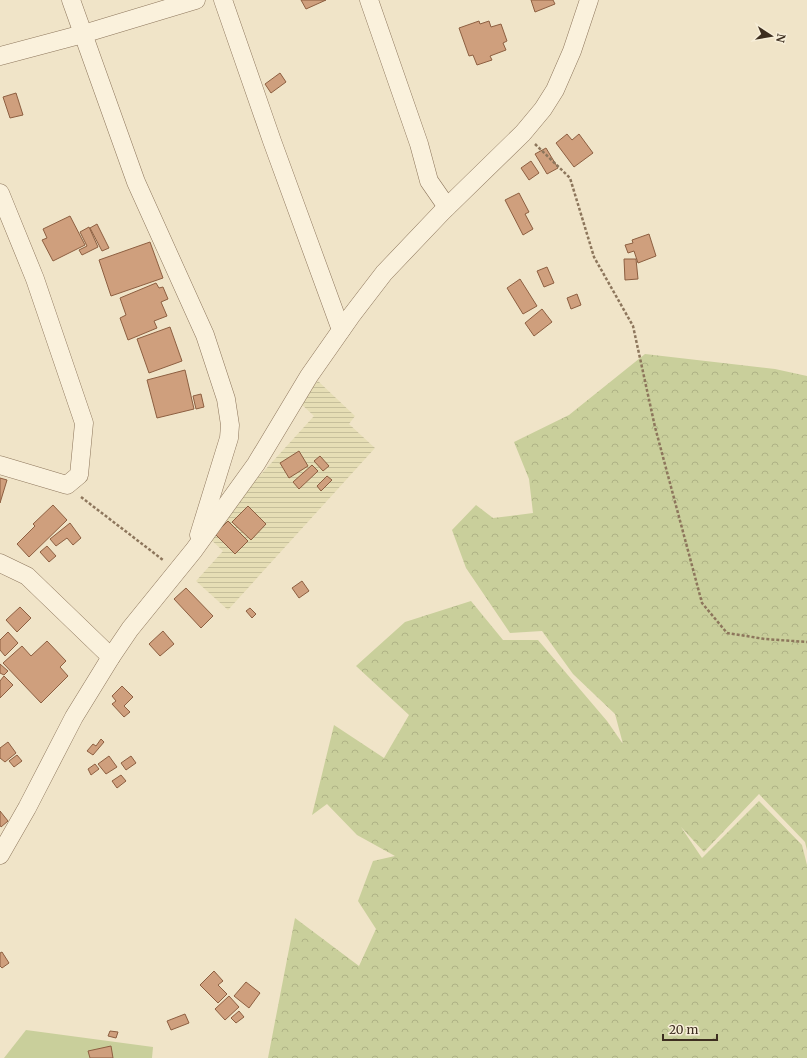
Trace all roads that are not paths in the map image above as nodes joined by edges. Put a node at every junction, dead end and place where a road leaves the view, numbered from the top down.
1 (71, 0) edge
2 (196, 0) edge
3 (223, 0) edge
4 (369, 0) edge
5 (589, 0) edge
6 (83, 34) junction
7 (0, 56) edge
8 (0, 193) edge
9 (447, 207) junction
10 (341, 330) junction
11 (0, 465) edge
12 (194, 550) junction
13 (0, 563) edge
14 (111, 657) junction
15 (0, 855) edge

1 - 6 street
2 - 6 street
3 - 10 street
4 - 9 street
5 - 9 street
6 - 7 street
6 - 12 street
8 - 11 street
9 - 10 street
10 - 12 street
12 - 14 street
13 - 14 street
14 - 15 street

